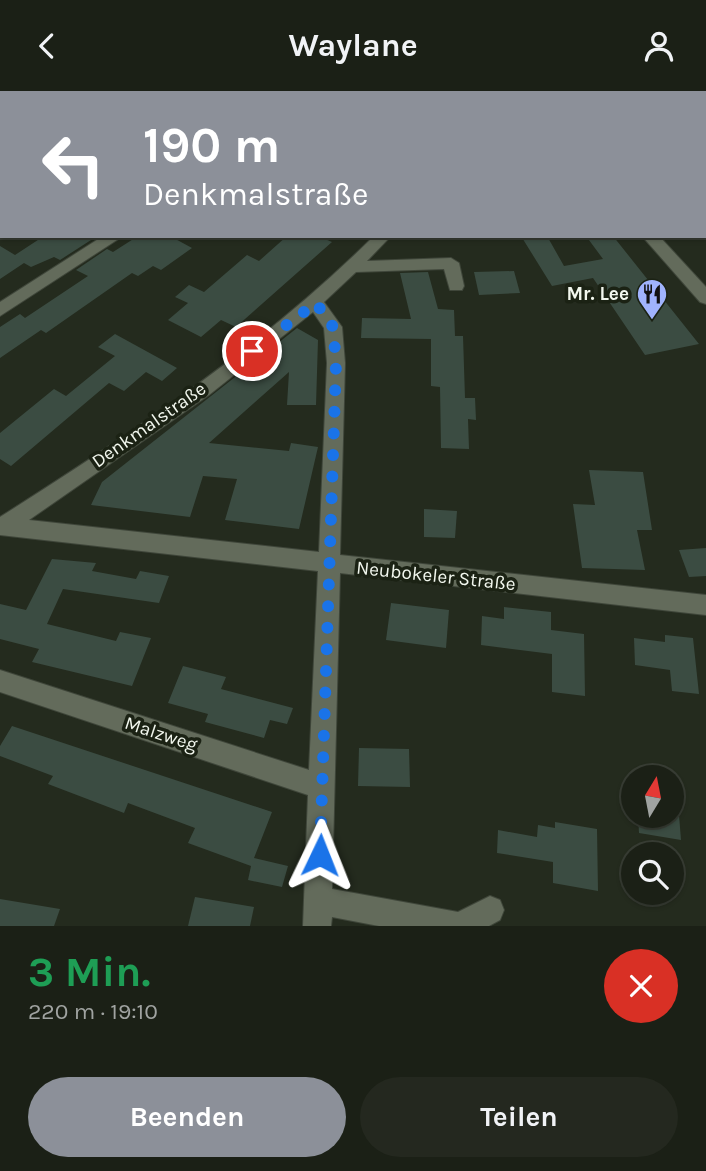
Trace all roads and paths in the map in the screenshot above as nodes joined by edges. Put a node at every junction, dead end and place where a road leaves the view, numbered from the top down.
1 (112, 238) edge
2 (381, 238) edge
3 (652, 238) edge
4 (355, 267) junction
5 (456, 286) dead end
6 (706, 297) edge
7 (316, 303) junction
8 (0, 310) edge
9 (2, 526) edge
10 (328, 564) junction
11 (706, 605) edge
12 (0, 681) edge
13 (323, 787) junction
14 (490, 910) dead end
15 (318, 913) edge
16 (459, 926) edge

1 - 8 street
2 - 4 street, Denkmalstraße
3 - 6 street
4 - 5 street
4 - 7 street, Denkmalstraße
7 - 9 street, Denkmalstraße
7 - 10 street
9 - 10 street, Neubokeler Straße
10 - 11 street, Neubokeler Straße
10 - 13 street
12 - 13 street, Malzweg
13 - 15 street
14 - 16 street
15 - 16 street

